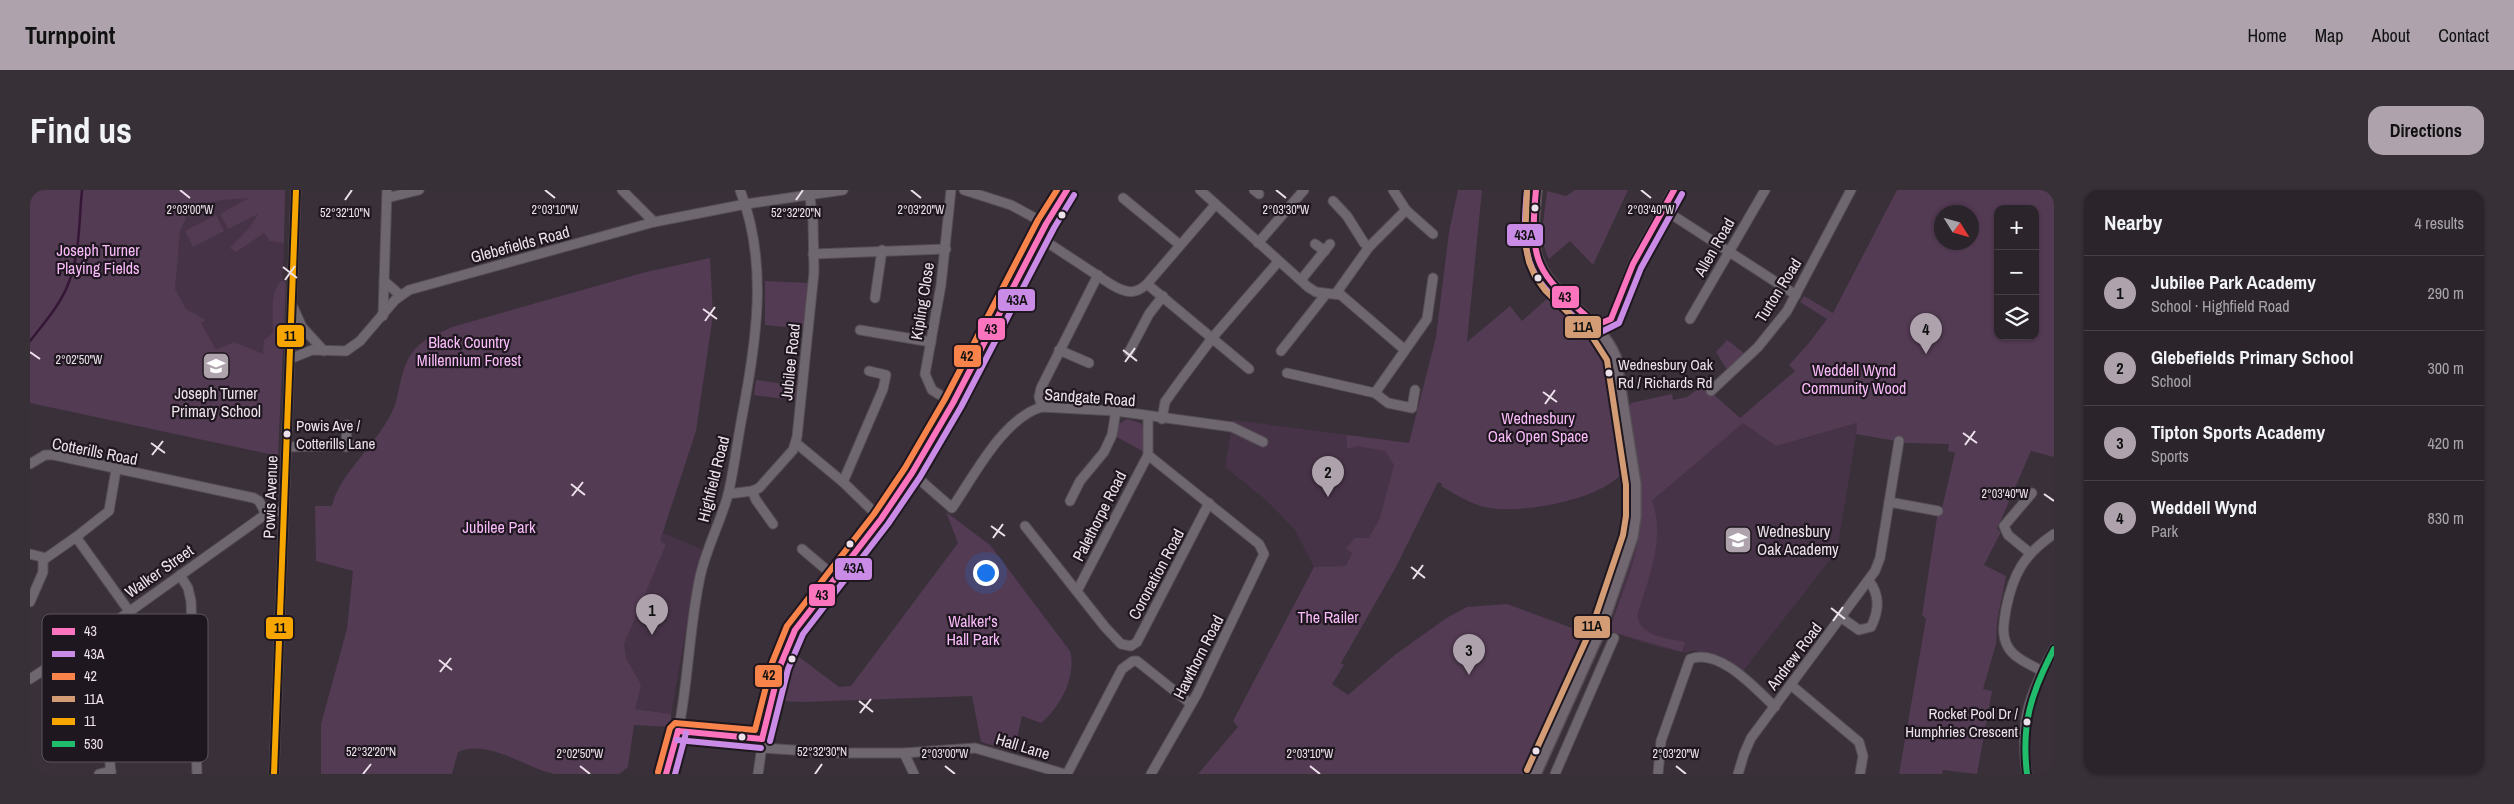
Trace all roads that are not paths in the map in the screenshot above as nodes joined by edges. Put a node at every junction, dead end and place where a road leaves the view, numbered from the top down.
1 (296, 190) edge
2 (419, 190) edge
3 (622, 190) edge
4 (740, 190) edge
5 (843, 190) edge
6 (951, 190) edge
7 (964, 190) edge
8 (1067, 190) edge
9 (1200, 190) edge
10 (1304, 190) edge
11 (1393, 190) edge
12 (1536, 190) edge
13 (1674, 190) edge
14 (1765, 190) edge
15 (1851, 190) edge
16 (809, 192) edge
17 (990, 193) edge
18 (387, 194) edge
19 (1123, 198) dead end
20 (1332, 201) dead end
21 (746, 204) junction
22 (1215, 205) junction
23 (1663, 209) junction
24 (1406, 210) junction
25 (654, 222) junction
26 (1046, 224) junction
27 (1433, 234) dead end
28 (1039, 237) junction
29 (1258, 243) junction
30 (1315, 244) dead end
31 (1180, 245) junction
32 (1369, 247) junction
33 (946, 248) junction
34 (882, 250) junction
35 (1728, 252) junction
36 (813, 254) junction
37 (1278, 262) junction
38 (1098, 275) junction
39 (1433, 278) dead end
40 (1301, 280) junction
41 (384, 281) junction
42 (1147, 284) junction
43 (1337, 292) junction
44 (400, 294) junction
45 (1326, 294) junction
46 (1796, 295) junction
47 (1163, 296) junction
48 (291, 297) junction
49 (875, 298) dead end
50 (383, 316) junction
51 (1690, 319) dead end
52 (1596, 325) junction
53 (860, 330) dead end
54 (1213, 337) junction
55 (931, 342) junction
56 (1059, 350) junction
57 (1405, 350) junction
58 (324, 351) junction
59 (1281, 351) dead end
60 (1129, 352) dead end
61 (290, 359) junction
62 (1090, 363) dead end
63 (1249, 369) dead end
64 (869, 371) dead end
65 (1287, 373) dead end
66 (1415, 390) dead end
67 (1711, 391) dead end
68 (1375, 393) junction
69 (953, 403) junction
70 (1042, 407) junction
71 (1116, 411) junction
72 (1148, 417) junction
73 (1162, 419) junction
74 (347, 425) dead end
75 (1899, 441) dead end
76 (1263, 442) dead end
77 (796, 443) junction
78 (361, 445) dead end
79 (287, 447) junction
80 (346, 447) junction
81 (1148, 455) junction
82 (30, 464) edge
83 (116, 470) junction
84 (912, 473) junction
85 (843, 482) junction
86 (752, 491) junction
87 (2032, 493) dead end
88 (728, 494) junction
89 (1070, 500) dead end
90 (1889, 502) junction
91 (1209, 503) junction
92 (283, 510) junction
93 (1938, 511) dead end
94 (266, 514) junction
95 (881, 518) junction
96 (773, 524) dead end
97 (1025, 526) dead end
98 (2054, 534) edge
99 (76, 537) junction
100 (802, 549) dead end
101 (2030, 553) junction
102 (30, 554) edge
103 (43, 558) junction
104 (180, 575) junction
105 (835, 577) junction
106 (1869, 581) junction
107 (1077, 591) junction
108 (30, 602) edge
109 (129, 611) junction
110 (125, 614) edge
111 (191, 614) edge
112 (1842, 618) junction
113 (1614, 638) dead end
114 (2054, 649) edge
115 (42, 671) edge
116 (2042, 671) junction
117 (30, 679) edge
118 (1791, 685) junction
119 (1192, 704) junction
120 (1774, 706) junction
121 (678, 732) junction
122 (762, 743) junction
123 (904, 753) junction
124 (111, 773) edge
125 (99, 774) edge
126 (274, 774) edge
127 (666, 774) edge
128 (758, 774) edge
129 (914, 774) edge
130 (1066, 774) edge
131 (1151, 774) edge
132 (1536, 774) edge
133 (1555, 774) edge
134 (1658, 774) edge
135 (1739, 774) edge
136 (1860, 774) edge
137 (2027, 774) edge

1 - 48 street, Powis Avenue
2 - 18 street
3 - 25 street
4 - 21 street, Highfield Road
5 - 16 street, Glebefields Road
6 - 33 street, Kipling Close
7 - 17 street
8 - 26 street
9 - 22 street
10 - 29 street
11 - 24 street
12 - 52 main road
13 - 23 street
14 - 35 street, Allen Road
15 - 46 street, Turton Road
16 - 21 street, Glebefields Road
16 - 36 street, Jubilee Road
17 - 26 street
18 - 41 street
19 - 31 street
20 - 32 street
21 - 25 street, Glebefields Road
21 - 88 street, Highfield Road
22 - 29 street
22 - 31 street
23 - 35 street
23 - 52 street
24 - 27 street
24 - 32 street
25 - 44 street, Glebefields Road
26 - 28 street
28 - 38 street
28 - 69 street
29 - 37 street
30 - 40 street
31 - 42 street
32 - 43 street
33 - 34 street
33 - 55 street, Kipling Close
34 - 36 street
34 - 49 street
35 - 46 street
35 - 51 street, Allen Road
36 - 77 street, Jubilee Road
37 - 40 street
37 - 54 street
38 - 42 street
38 - 56 street
39 - 57 street
40 - 45 street
41 - 44 street
41 - 50 street
42 - 47 street
43 - 45 street
43 - 57 street
44 - 50 street
45 - 59 street
46 - 67 street, Turton Road
47 - 54 street
47 - 60 street
48 - 58 street
48 - 61 street, Powis Avenue
50 - 58 street
52 - 132 main road
53 - 55 street
54 - 63 street
54 - 73 street
55 - 69 street, Kipling Close
56 - 62 street
56 - 70 street
57 - 68 street
58 - 61 street
61 - 79 street, Powis Avenue
64 - 85 street
65 - 68 street
66 - 68 street
69 - 84 street
70 - 71 street, Sandgate Road
70 - 84 street, Sandgate Road
71 - 72 street, Sandgate Road
71 - 89 street
72 - 73 street, Sandgate Road
72 - 81 street
73 - 76 street, Sandgate Road
74 - 80 street
75 - 90 street, Andrew Road
77 - 85 street
77 - 86 street
78 - 80 street
79 - 80 street
79 - 92 street, Powis Avenue
81 - 91 street
81 - 107 street, Palethorpe Road
82 - 83 street, Cotterills Road
83 - 94 street, Cotterills Road
83 - 99 street
84 - 95 street
85 - 95 street
86 - 88 street
86 - 96 street
87 - 101 street
88 - 121 street, Highfield Road
90 - 93 street
90 - 106 street, Andrew Road
91 - 107 street, Coronation Road
91 - 119 street, Hawthorn Road
92 - 94 street, Walker Street
92 - 126 street, Powis Avenue
94 - 104 street, Walker Street
95 - 105 street
97 - 107 street
98 - 101 street
99 - 103 street
99 - 109 street
100 - 105 street
101 - 116 street
102 - 103 street
103 - 108 street
104 - 109 street, Walker Street
104 - 111 street
105 - 122 street
106 - 112 street, Andrew Road
106 - 112 street
109 - 110 street, Walker Street
112 - 118 street, Andrew Road
113 - 133 street
114 - 116 street
115 - 117 street, Walker Street
116 - 137 street
118 - 120 street, Andrew Road
118 - 136 street
119 - 130 street
119 - 131 street, Hawthorn Road
120 - 134 street
120 - 135 street, Andrew Road
121 - 122 street, Hall Lane
121 - 127 street, Highfield Road
122 - 123 street, Hall Lane
122 - 128 street
123 - 129 street
123 - 130 street, Hall Lane
124 - 125 street

